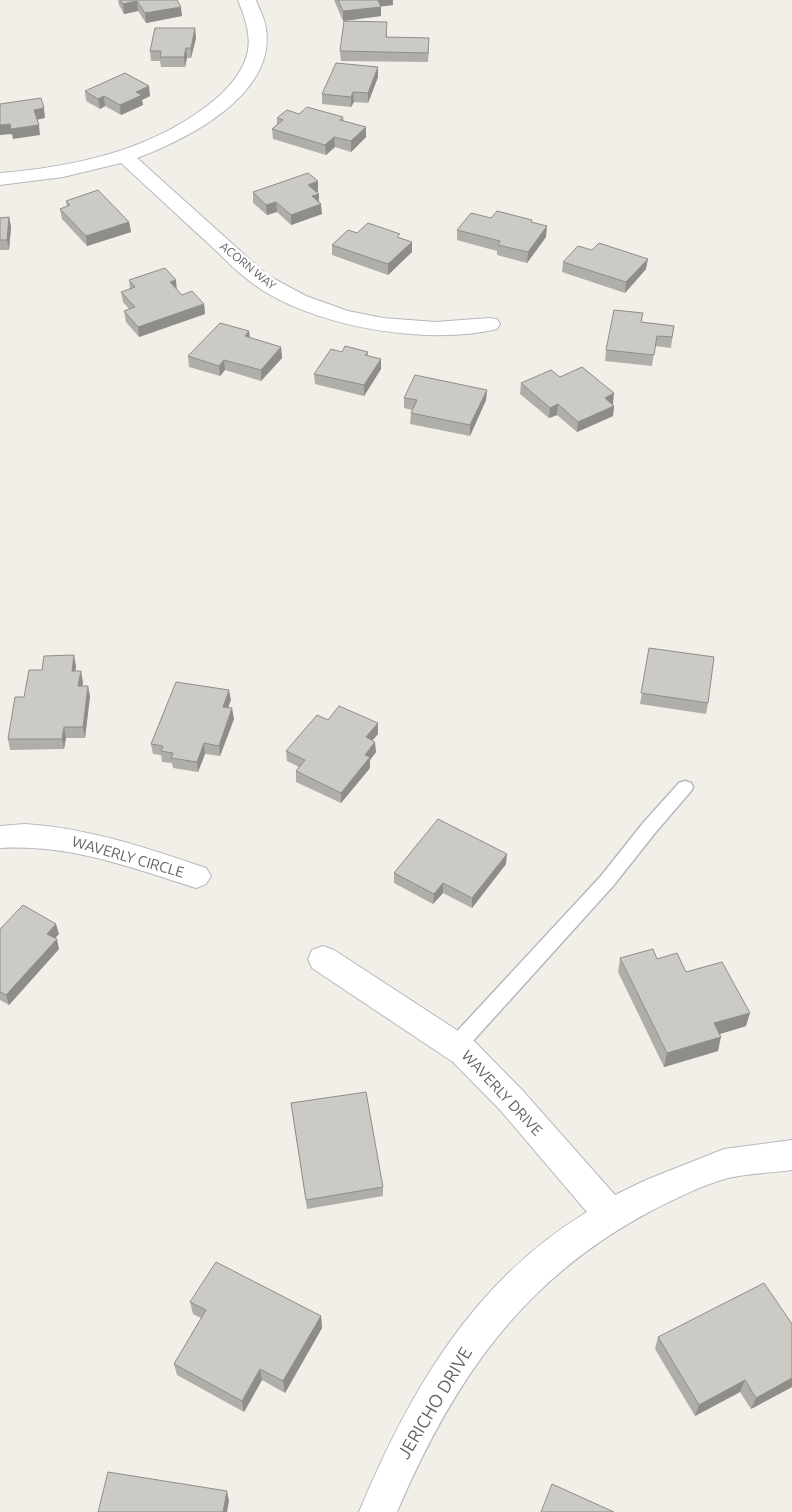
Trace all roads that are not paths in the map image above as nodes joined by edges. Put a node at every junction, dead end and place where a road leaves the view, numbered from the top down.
1 (247, 0) edge
2 (124, 156) junction
3 (0, 179) edge
4 (488, 324) dead end
5 (685, 787) dead end
6 (0, 837) edge
7 (196, 876) dead end
8 (323, 959) dead end
9 (456, 1046) junction
10 (792, 1155) edge
11 (611, 1215) junction
12 (378, 1512) edge

1 - 2 street
2 - 3 street
2 - 4 street, ACORN WAY
5 - 9 lane
6 - 7 street, WAVERLY CIRCLE
8 - 9 street, WAVERLY DRIVE
9 - 11 street, WAVERLY DRIVE
10 - 11 street, JERICHO DRIVE
11 - 12 street, JERICHO DRIVE

